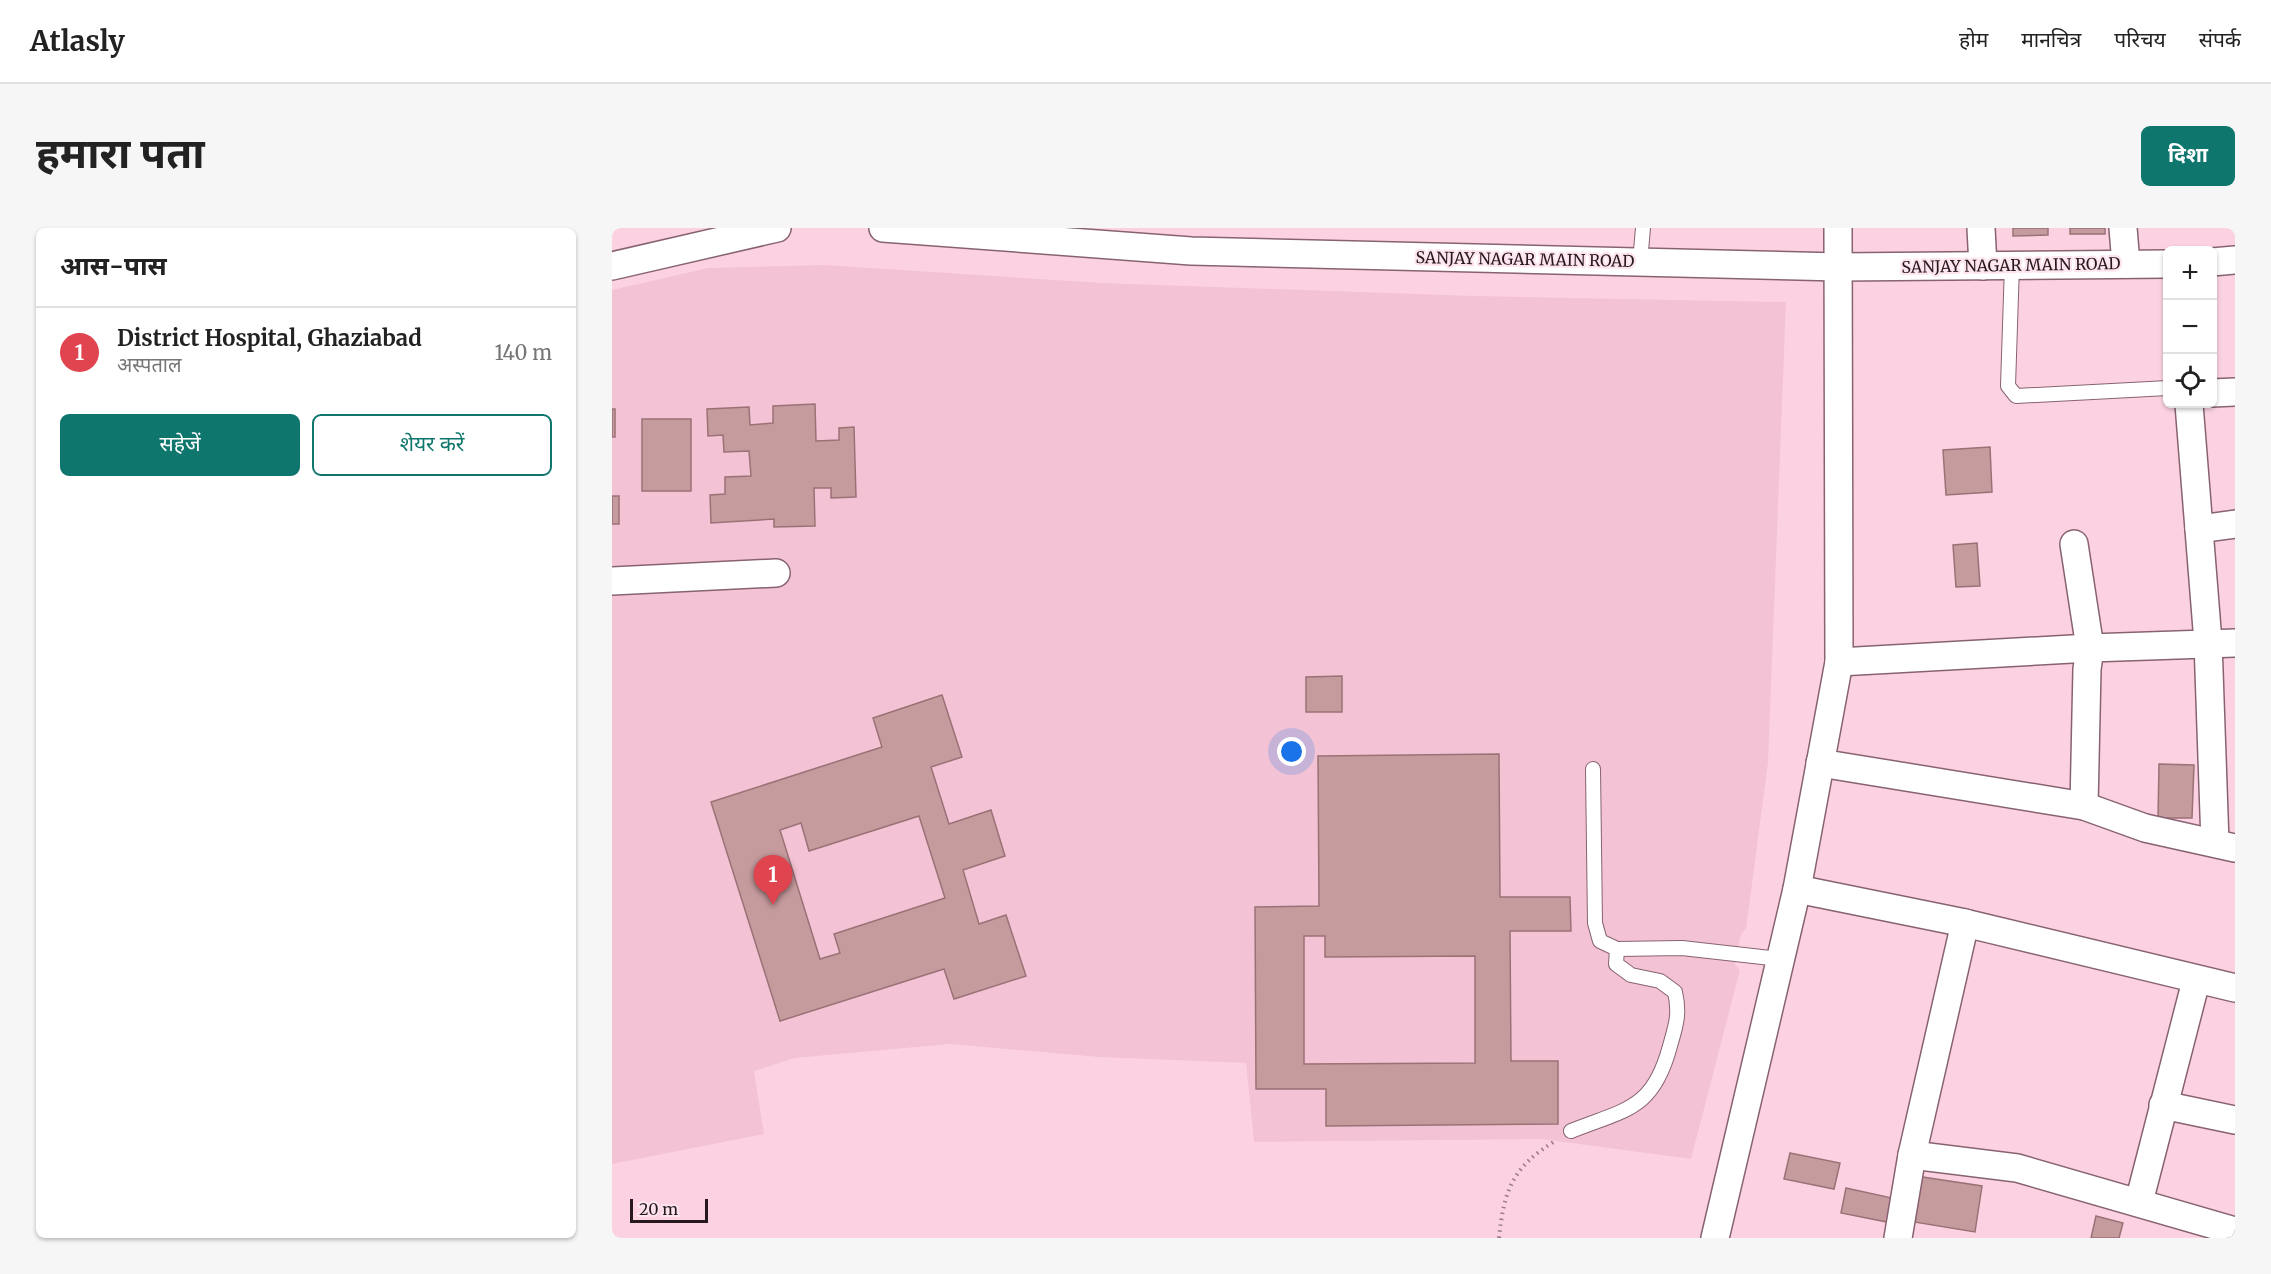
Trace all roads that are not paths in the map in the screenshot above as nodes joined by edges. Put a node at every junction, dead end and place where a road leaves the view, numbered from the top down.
1 (777, 228) edge
2 (883, 228) edge
3 (1643, 228) edge
4 (1838, 228) edge
5 (1981, 228) edge
6 (2123, 228) edge
7 (2235, 260) edge
8 (1640, 262) junction
9 (2217, 262) edge
10 (2126, 264) junction
11 (2163, 264) edge
12 (2012, 265) junction
13 (612, 266) edge
14 (1983, 266) junction
15 (1839, 267) junction
16 (2163, 388) edge
17 (2235, 392) edge
18 (2217, 393) edge
19 (2189, 408) edge
20 (2235, 524) edge
21 (2199, 529) junction
22 (2074, 544) dead end
23 (776, 573) dead end
24 (612, 581) edge
25 (2208, 642) junction
26 (2235, 643) edge
27 (2090, 648) junction
28 (1839, 662) junction
29 (1820, 763) junction
30 (1593, 769) dead end
31 (2084, 806) junction
32 (2225, 845) edge
33 (1797, 889) junction
34 (1965, 923) junction
35 (1617, 949) junction
36 (1780, 959) junction
37 (2196, 981) junction
38 (2235, 988) edge
39 (2163, 1105) junction
40 (2235, 1120) edge
41 (1571, 1131) road end
42 (1912, 1155) junction
43 (2139, 1202) junction
44 (2235, 1231) edge
45 (1715, 1238) edge
46 (1898, 1238) edge

1 - 13 street
2 - 8 street, SANJAY NAGAR MAIN ROAD
3 - 8 lane
4 - 15 street
5 - 14 street
6 - 10 street
7 - 9 street
8 - 15 street, SANJAY NAGAR MAIN ROAD
10 - 11 street, SANJAY NAGAR MAIN ROAD
10 - 12 street, SANJAY NAGAR MAIN ROAD
12 - 14 street, SANJAY NAGAR MAIN ROAD
12 - 16 lane
14 - 15 street, SANJAY NAGAR MAIN ROAD
15 - 28 street
17 - 18 street
19 - 21 street
20 - 21 street
21 - 25 street
22 - 27 street
23 - 24 street
25 - 26 street
25 - 27 street
25 - 32 street
27 - 28 street
27 - 31 street
28 - 29 street
29 - 31 street
29 - 33 street
30 - 35 lane
31 - 32 street
33 - 34 street
33 - 36 street
34 - 37 street
34 - 42 street
35 - 36 lane
35 - 41 lane
36 - 45 street
37 - 38 street
37 - 39 street
39 - 40 street
39 - 43 street
42 - 43 street
42 - 46 street
43 - 44 street

